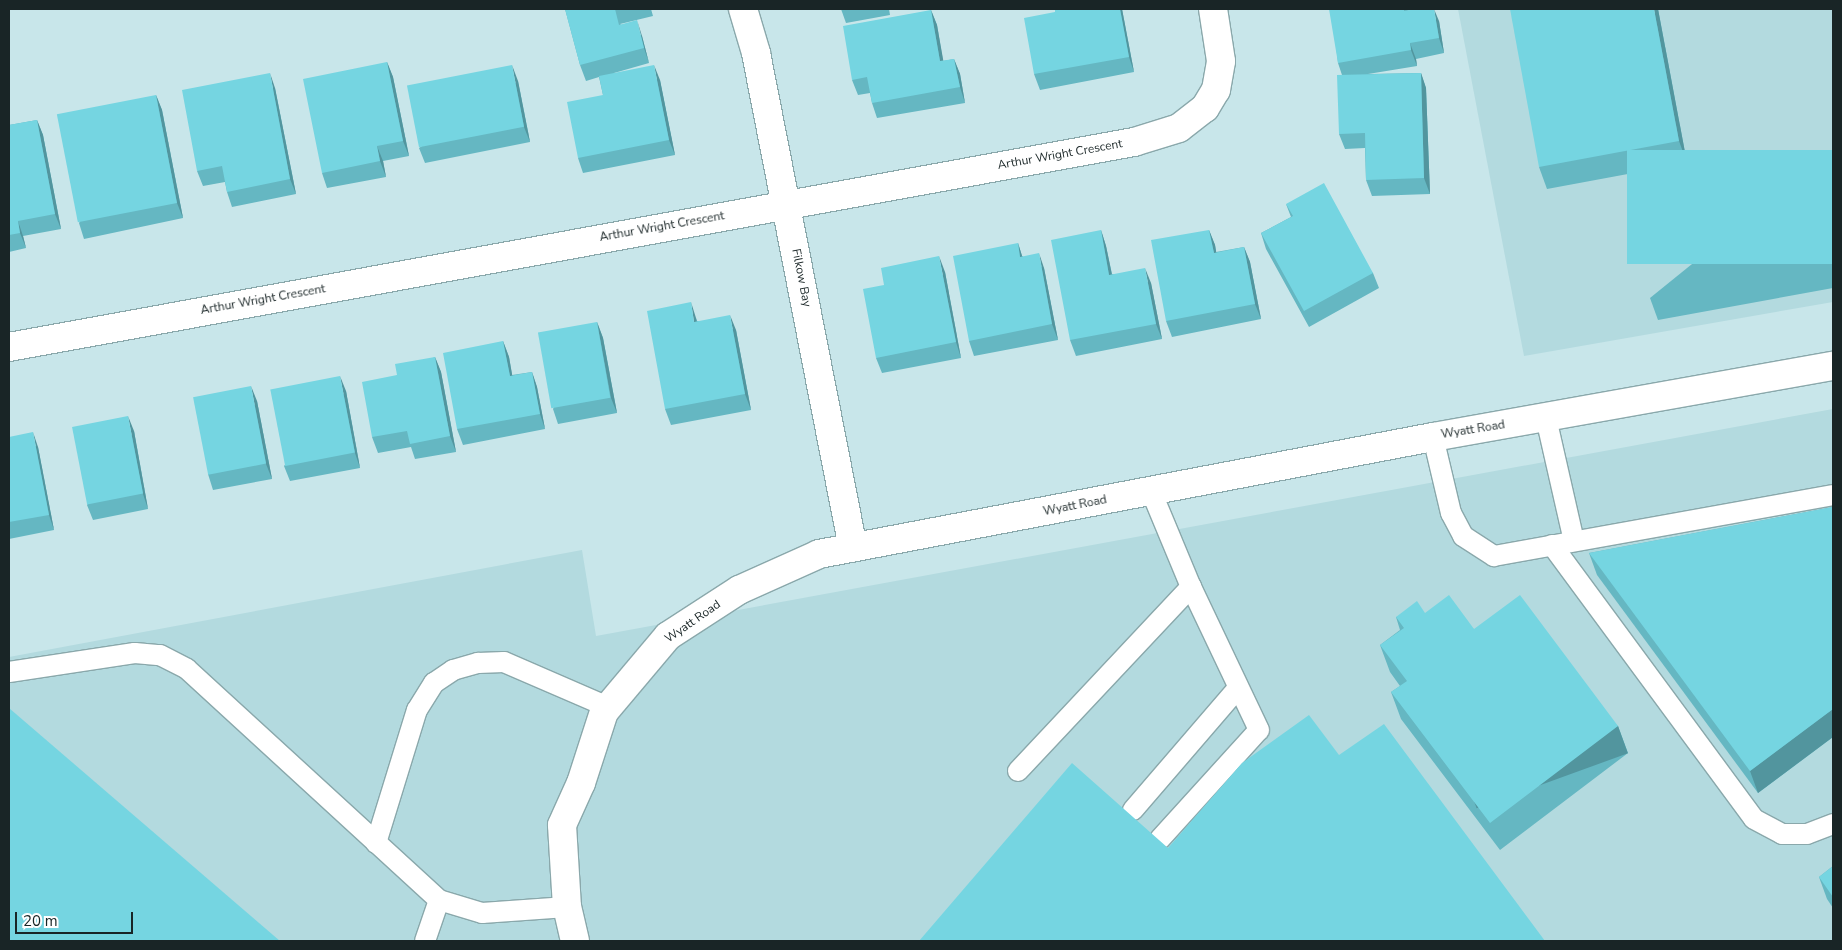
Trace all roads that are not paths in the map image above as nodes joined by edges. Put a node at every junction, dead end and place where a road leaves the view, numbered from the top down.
1 (743, 9) edge
2 (1213, 9) edge
3 (786, 204) junction
4 (9, 346) edge
5 (1833, 366) edge
6 (1546, 418) junction
7 (1433, 437) junction
8 (1151, 491) junction
9 (1833, 496) edge
10 (1574, 541) junction
11 (1552, 545) junction
12 (853, 548) junction
13 (1191, 587) junction
14 (9, 672) edge
15 (1238, 688) junction
16 (608, 707) junction
17 (1018, 771) dead end
18 (1133, 810) dead end
19 (1833, 824) edge
20 (1160, 839) edge
21 (376, 843) junction
22 (439, 900) junction
23 (567, 908) junction
24 (425, 941) edge
25 (575, 941) edge

1 - 3 street, Filkow Bay
2 - 3 street, Arthur Wright Crescent
3 - 4 street, Arthur Wright Crescent
3 - 12 street, Filkow Bay
5 - 6 street, Wyatt Road
6 - 7 street, Wyatt Road
6 - 10 lane
7 - 8 street, Wyatt Road
7 - 11 lane
8 - 12 street, Wyatt Road
8 - 13 lane
9 - 10 lane
10 - 11 lane
11 - 19 lane
12 - 16 street, Wyatt Road
13 - 15 lane
13 - 17 lane
14 - 21 lane
15 - 18 lane
15 - 20 lane
16 - 21 lane
16 - 23 street, Wyatt Road
21 - 22 lane
22 - 23 lane
22 - 24 lane
23 - 25 street, Wyatt Road

